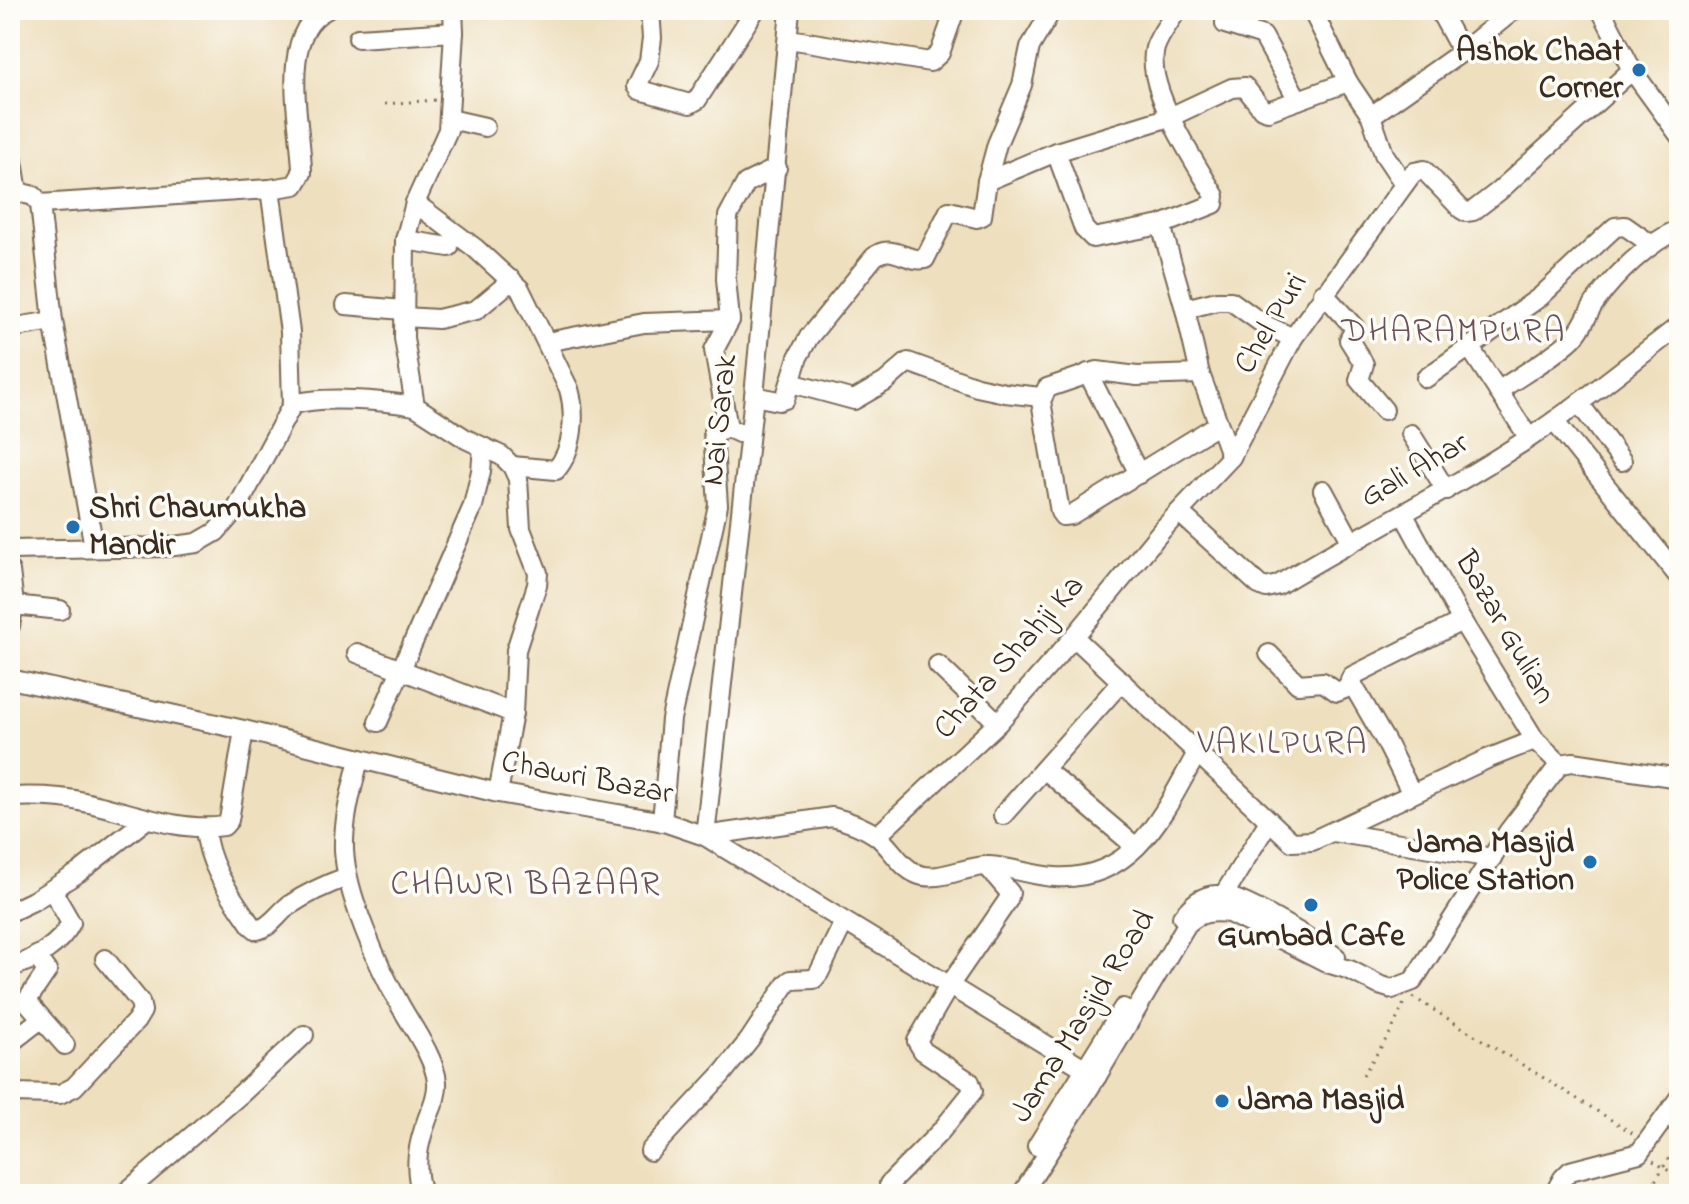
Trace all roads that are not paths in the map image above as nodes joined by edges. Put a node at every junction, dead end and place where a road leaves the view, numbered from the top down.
1 (326, 10) edge
2 (453, 10) edge
3 (650, 10) edge
4 (755, 10) edge
5 (790, 10) edge
6 (955, 10) edge
7 (1052, 10) edge
8 (1177, 10) edge
9 (1225, 10) edge
10 (1312, 10) edge
11 (1439, 10) edge
12 (1514, 10) edge
13 (1601, 10) edge
14 (454, 32) junction
15 (358, 38) dead end
16 (789, 39) junction
17 (1462, 52) junction
18 (1632, 70) junction
19 (1348, 82) junction
20 (1298, 100) junction
21 (1371, 116) junction
22 (1170, 117) junction
23 (450, 119) junction
24 (485, 127) dead end
25 (1679, 135) edge
26 (10, 143) edge
27 (1056, 152) junction
28 (777, 168) junction
29 (987, 181) junction
30 (1404, 184) junction
31 (270, 189) junction
32 (415, 203) junction
33 (40, 204) junction
34 (1161, 225) junction
35 (1679, 229) edge
36 (405, 240) junction
37 (1652, 245) junction
38 (449, 247) dead end
39 (512, 280) junction
40 (1323, 293) junction
41 (346, 305) dead end
42 (1185, 309) junction
43 (404, 313) junction
44 (730, 320) junction
45 (53, 321) junction
46 (1679, 326) edge
47 (10, 328) edge
48 (1293, 338) junction
49 (547, 342) junction
50 (1470, 348) junction
51 (1088, 373) junction
52 (1200, 374) junction
53 (1426, 378) dead end
54 (791, 383) junction
55 (1498, 391) junction
56 (754, 396) junction
57 (1041, 397) junction
58 (1579, 403) junction
59 (292, 405) junction
60 (415, 406) junction
61 (1384, 410) dead end
62 (1554, 421) junction
63 (1217, 425) junction
64 (728, 428) junction
65 (1411, 434) dead end
66 (749, 438) junction
67 (1529, 438) junction
68 (483, 447) junction
69 (1231, 457) junction
70 (1622, 461) dead end
71 (512, 466) junction
72 (1139, 474) junction
73 (1323, 490) dead end
74 (1446, 490) junction
75 (1180, 513) junction
76 (1404, 515) junction
77 (1351, 541) junction
78 (94, 547) junction
79 (10, 550) edge
80 (1679, 577) edge
81 (11, 578) edge
82 (14, 605) junction
83 (60, 610) dead end
84 (1462, 621) junction
85 (10, 626) edge
86 (1074, 637) junction
87 (357, 653) dead end
88 (1269, 654) dead end
89 (938, 665) dead end
90 (400, 670) junction
91 (10, 679) edge
92 (1122, 681) junction
93 (1352, 686) junction
94 (513, 713) junction
95 (378, 722) dead end
96 (998, 723) junction
97 (244, 730) junction
98 (1535, 740) junction
99 (1197, 753) junction
100 (359, 759) junction
101 (1560, 764) junction
102 (1044, 769) junction
103 (1679, 778) edge
104 (498, 793) junction
105 (1412, 794) junction
106 (10, 797) edge
107 (1003, 815) dead end
108 (147, 819) junction
109 (1269, 821) junction
110 (662, 822) junction
111 (205, 828) junction
112 (1332, 832) junction
113 (705, 836) junction
114 (877, 836) junction
115 (1136, 847) junction
116 (1492, 858) junction
117 (987, 866) junction
118 (347, 877) junction
119 (52, 890) junction
120 (1223, 896) junction
121 (10, 912) edge
122 (844, 922) junction
123 (36, 956) junction
124 (105, 959) dead end
125 (10, 967) edge
126 (1350, 970) junction
127 (949, 986) junction
128 (41, 1019) junction
129 (304, 1035) dead end
130 (10, 1043) edge
131 (65, 1045) dead end
132 (1091, 1072) junction
133 (10, 1093) edge
134 (1679, 1098) edge
135 (650, 1151) dead end
136 (889, 1184) dead end
137 (124, 1194) edge
138 (422, 1194) edge
139 (1008, 1194) edge
140 (1022, 1194) edge
141 (1554, 1194) edge

1 - 31 street
2 - 14 street
3 - 4 street
5 - 16 street, Nai Sarak
6 - 16 street
7 - 29 street
8 - 22 street
9 - 20 street
10 - 19 street
11 - 17 street
12 - 17 street
13 - 18 street
14 - 15 street
14 - 23 street
16 - 28 street, Nai Sarak
17 - 21 street
18 - 25 street
18 - 30 street, Chel Puri
19 - 20 street
19 - 21 street
20 - 22 street
21 - 30 street
22 - 27 street
22 - 34 street
23 - 24 street
23 - 32 street
26 - 33 street
27 - 29 street
27 - 34 street
28 - 44 street
28 - 56 street, Nai Sarak
29 - 54 street
30 - 40 street, Chel Puri
31 - 33 street
31 - 59 street
32 - 36 street
32 - 39 street
33 - 45 street
34 - 42 street
35 - 37 street
36 - 38 street
36 - 43 street
37 - 50 street
37 - 55 street
39 - 43 street
39 - 49 street
40 - 48 street, Chel Puri
40 - 61 street
41 - 43 street
42 - 48 street
42 - 52 street
43 - 60 street
44 - 49 street
44 - 64 street
45 - 47 street
45 - 78 street
46 - 58 street, Gali Ahar
48 - 69 street, Chel Puri
49 - 71 street
50 - 53 street
50 - 55 street
51 - 52 street
51 - 57 street
51 - 72 street
52 - 63 street
54 - 56 street
54 - 57 street
55 - 67 street
56 - 66 street, Nai Sarak
57 - 72 street
58 - 62 street, Gali Ahar
58 - 70 street
59 - 60 street
59 - 78 street
60 - 68 street
62 - 67 street, Gali Ahar
62 - 80 street
63 - 69 street
63 - 72 street
64 - 66 street
64 - 110 street
65 - 74 street
66 - 113 street, Nai Sarak
67 - 74 street, Gali Ahar
68 - 71 street
68 - 90 street
69 - 75 street, Chel Puri
71 - 94 street
73 - 77 street
74 - 76 street, Gali Ahar
75 - 77 street, Gali Ahar
75 - 86 street, Chata Shahji Ka
76 - 77 street, Gali Ahar
76 - 84 street, Bazar Gulian
78 - 79 street
81 - 82 street
82 - 83 street
82 - 85 street
84 - 93 street
84 - 98 street, Bazar Gulian
86 - 92 street
86 - 96 street, Chata Shahji Ka
87 - 90 street
88 - 93 street
89 - 96 street
90 - 94 street
90 - 95 street
91 - 97 street, Chawri Bazar
92 - 99 street
92 - 102 street
93 - 105 street
94 - 104 street
96 - 114 street, Chata Shahji Ka
97 - 100 street, Chawri Bazar
97 - 111 street
98 - 101 street, Bazar Gulian
98 - 105 street
99 - 109 street
99 - 115 street
100 - 104 street, Chawri Bazar
100 - 118 street
101 - 103 street
101 - 116 street, Jama Masjid Road
102 - 107 street
102 - 115 street
104 - 110 street, Chawri Bazar
105 - 112 street
106 - 108 street
108 - 111 street
108 - 119 street
109 - 112 street
109 - 120 street
110 - 113 street, Chawri Bazar
111 - 118 street
112 - 116 street
113 - 114 street
113 - 122 street, Chawri Bazar
114 - 117 street
115 - 117 street
116 - 126 street, Jama Masjid Road
117 - 127 street
118 - 138 street
119 - 121 street
119 - 123 street
120 - 126 street, Jama Masjid Road
120 - 132 street, Jama Masjid Road
122 - 127 street, Chawri Bazar
122 - 135 street
123 - 125 street
123 - 128 street
124 - 133 street
126 - 132 street, Jama Masjid Road
127 - 132 street, Chawri Bazar
127 - 136 street
128 - 130 street
128 - 131 street
129 - 137 street
132 - 139 street, Jama Masjid Road
132 - 140 street, Jama Masjid Road
134 - 141 street

